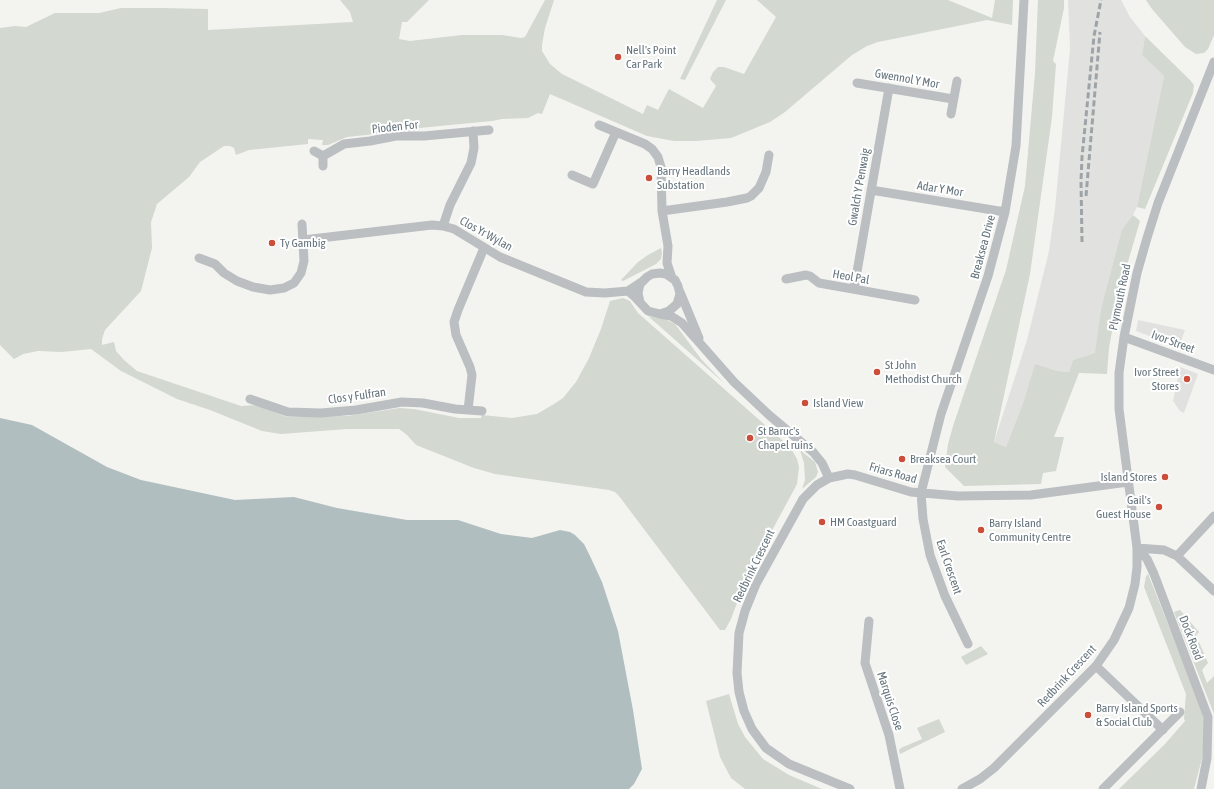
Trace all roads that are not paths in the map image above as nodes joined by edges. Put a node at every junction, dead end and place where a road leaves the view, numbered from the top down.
1 (1024, 0) edge
2 (1214, 65) edge
3 (957, 81) dead end
4 (857, 83) dead end
5 (889, 88) junction
6 (953, 99) junction
7 (951, 114) dead end
8 (599, 125) dead end
9 (489, 130) dead end
10 (473, 131) junction
11 (616, 132) junction
12 (314, 151) dead end
13 (770, 155) dead end
14 (323, 156) junction
15 (323, 166) dead end
16 (572, 175) dead end
17 (871, 190) junction
18 (662, 211) junction
19 (1005, 212) junction
20 (302, 224) dead end
21 (444, 226) junction
22 (303, 240) junction
23 (484, 248) junction
24 (199, 258) dead end
25 (667, 263) junction
26 (657, 273) junction
27 (672, 278) junction
28 (786, 279) dead end
29 (643, 280) junction
30 (679, 289) junction
31 (854, 289) junction
32 (628, 291) junction
33 (915, 300) dead end
34 (640, 302) junction
35 (660, 314) junction
36 (1124, 336) junction
37 (706, 351) junction
38 (1214, 370) edge
39 (250, 399) dead end
40 (468, 410) junction
41 (482, 411) dead end
42 (829, 478) junction
43 (1128, 482) junction
44 (921, 493) junction
45 (1214, 516) edge
46 (1137, 548) junction
47 (1178, 556) junction
48 (1214, 590) edge
49 (869, 620) dead end
50 (968, 644) dead end
51 (1096, 666) junction
52 (1180, 712) dead end
53 (1163, 730) junction
54 (850, 789) edge
55 (900, 789) edge
56 (962, 789) edge
57 (1104, 789) edge
58 (1201, 789) edge

1 - 19 street, Breaksea Drive
2 - 36 street, Plymouth Road
3 - 6 street
4 - 5 street, Gwennol Y Mor
5 - 6 street, Gwennol Y Mor
5 - 17 street, Gwalch Y Penwaig
6 - 7 street
8 - 11 street
9 - 10 street, Pioden For
10 - 14 street, Pioden For
10 - 21 street
11 - 16 street
11 - 18 street
12 - 14 street
13 - 18 street
14 - 15 street
17 - 19 street, Adar Y Mor
17 - 31 street, Gwalch Y Penwaig
18 - 25 street
19 - 44 street, Breaksea Drive
20 - 22 street
21 - 22 street, Clos Yr Wylan
21 - 23 street, Clos Yr Wylan
22 - 24 street
23 - 32 street, Clos Yr Wylan
23 - 40 street
25 - 26 street
25 - 27 street
26 - 27 street
26 - 29 street
27 - 30 street
28 - 31 street, Heol Pal
29 - 32 street
29 - 34 street
30 - 35 street
30 - 37 street
31 - 33 street, Heol Pal
32 - 34 street
34 - 35 street
35 - 37 street
36 - 38 street, Ivor Street
36 - 43 street, Plymouth Road
37 - 42 street
39 - 40 street, Clos y Fulfran
40 - 41 street, Clos y Fulfran
42 - 44 street, Friars Road
42 - 54 street, Redbrink Crescent
43 - 44 street, Friars Road
43 - 46 street, Plymouth Road
44 - 50 street, Earl Crescent
45 - 47 street
46 - 47 street
46 - 51 street, Redbrink Crescent
46 - 58 street, Dock Road
47 - 48 street
49 - 55 street, Marquis Close
51 - 53 street
51 - 56 street, Redbrink Crescent
52 - 53 street
53 - 57 street

